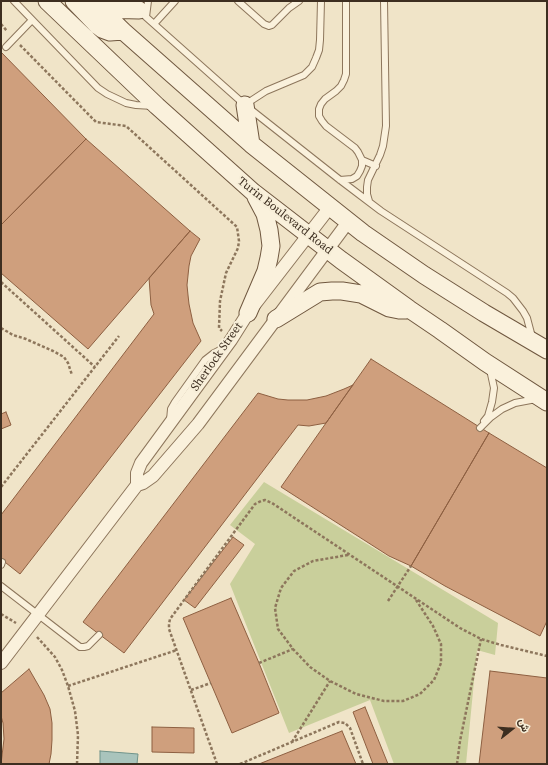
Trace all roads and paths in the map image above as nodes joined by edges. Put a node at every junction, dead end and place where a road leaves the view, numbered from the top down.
1 (14, 1) edge
2 (47, 1) edge
3 (74, 1) edge
4 (175, 1) edge
5 (238, 1) edge
6 (296, 1) edge
7 (321, 1) edge
8 (346, 1) edge
9 (384, 1) edge
10 (96, 5) edge
11 (141, 7) edge
12 (32, 20) junction
13 (1, 24) edge
14 (154, 24) junction
15 (123, 31) junction
16 (14, 38) junction
17 (6, 47) dead end
18 (245, 105) junction
19 (157, 106) junction
20 (251, 144) junction
21 (362, 160) junction
22 (376, 166) junction
23 (340, 180) junction
24 (252, 192) junction
25 (370, 201) junction
26 (330, 207) junction
27 (348, 222) junction
28 (309, 235) junction
29 (328, 249) junction
30 (1, 282) edge
31 (409, 309) junction
32 (248, 313) junction
33 (276, 319) junction
34 (1, 328) edge
35 (119, 336) dead end
36 (228, 344) junction
37 (540, 346) edge
38 (485, 362) junction
39 (95, 367) junction
40 (72, 375) dead end
41 (545, 400) edge
42 (170, 423) junction
43 (187, 437) junction
44 (137, 485) junction
45 (1, 487) edge
46 (349, 554) junction
47 (411, 566) dead end
48 (1, 586) edge
49 (397, 587) junction
50 (415, 598) junction
51 (388, 601) dead end
52 (1, 614) edge
53 (38, 614) junction
54 (27, 629) junction
55 (99, 635) dead end
56 (481, 638) junction
57 (293, 649) junction
58 (177, 650) junction
59 (547, 656) edge
60 (1, 663) edge
61 (259, 663) dead end
62 (330, 681) junction
63 (211, 683) dead end
64 (68, 686) junction
65 (191, 690) junction
66 (292, 742) junction
67 (77, 764) edge
68 (217, 764) edge
69 (240, 764) edge
70 (363, 764) edge
71 (457, 764) edge

1 - 12 lane
2 - 19 main road, Turin Boulevard Road
3 - 15 main road
4 - 14 lane
5 - 6 lane
7 - 18 lane
8 - 21 lane
9 - 22 lane
10 - 11 main road
10 - 15 main road
11 - 14 lane
12 - 16 lane
12 - 19 lane
13 - 16 path
14 - 18 lane
15 - 20 main road
16 - 17 lane
16 - 36 path
18 - 20 main road
18 - 23 lane
19 - 24 main road, Turin Boulevard Road
20 - 26 main road
21 - 22 lane
21 - 23 lane
22 - 25 lane
23 - 25 lane
24 - 28 main road, Turin Boulevard Road
24 - 32 main road
25 - 37 lane
26 - 27 main road
26 - 28 street, Sherlock Street
27 - 29 street, Sherlock Street
27 - 37 main road
28 - 29 main road, Turin Boulevard Road
28 - 32 street, Sherlock Street
29 - 31 main road, Turin Boulevard Road
29 - 33 street, Sherlock Street
30 - 39 path
31 - 33 main road
31 - 38 main road, Turin Boulevard Road
32 - 36 street, Sherlock Street
33 - 43 street, Sherlock Street
34 - 40 path
35 - 39 path
36 - 42 street, Sherlock Street
36 - 42 lane
38 - 41 main road, Turin Boulevard Road
38 - 41 lane
39 - 45 path
42 - 43 street
42 - 44 street, Sherlock Street
43 - 44 street, Sherlock Street
44 - 53 street, Sherlock Street
46 - 49 path
46 - 57 path
46 - 58 path
47 - 49 path
48 - 53 lane
49 - 50 path
49 - 51 path
50 - 56 path
50 - 62 path
52 - 54 path
53 - 54 street, Sherlock Street
53 - 55 lane
54 - 60 street, Sherlock Street
54 - 64 path
56 - 59 path
56 - 71 path
57 - 61 path
57 - 62 path
58 - 64 path
58 - 65 path
62 - 66 path
63 - 65 path
64 - 67 path
65 - 68 path
66 - 69 path
66 - 70 path

